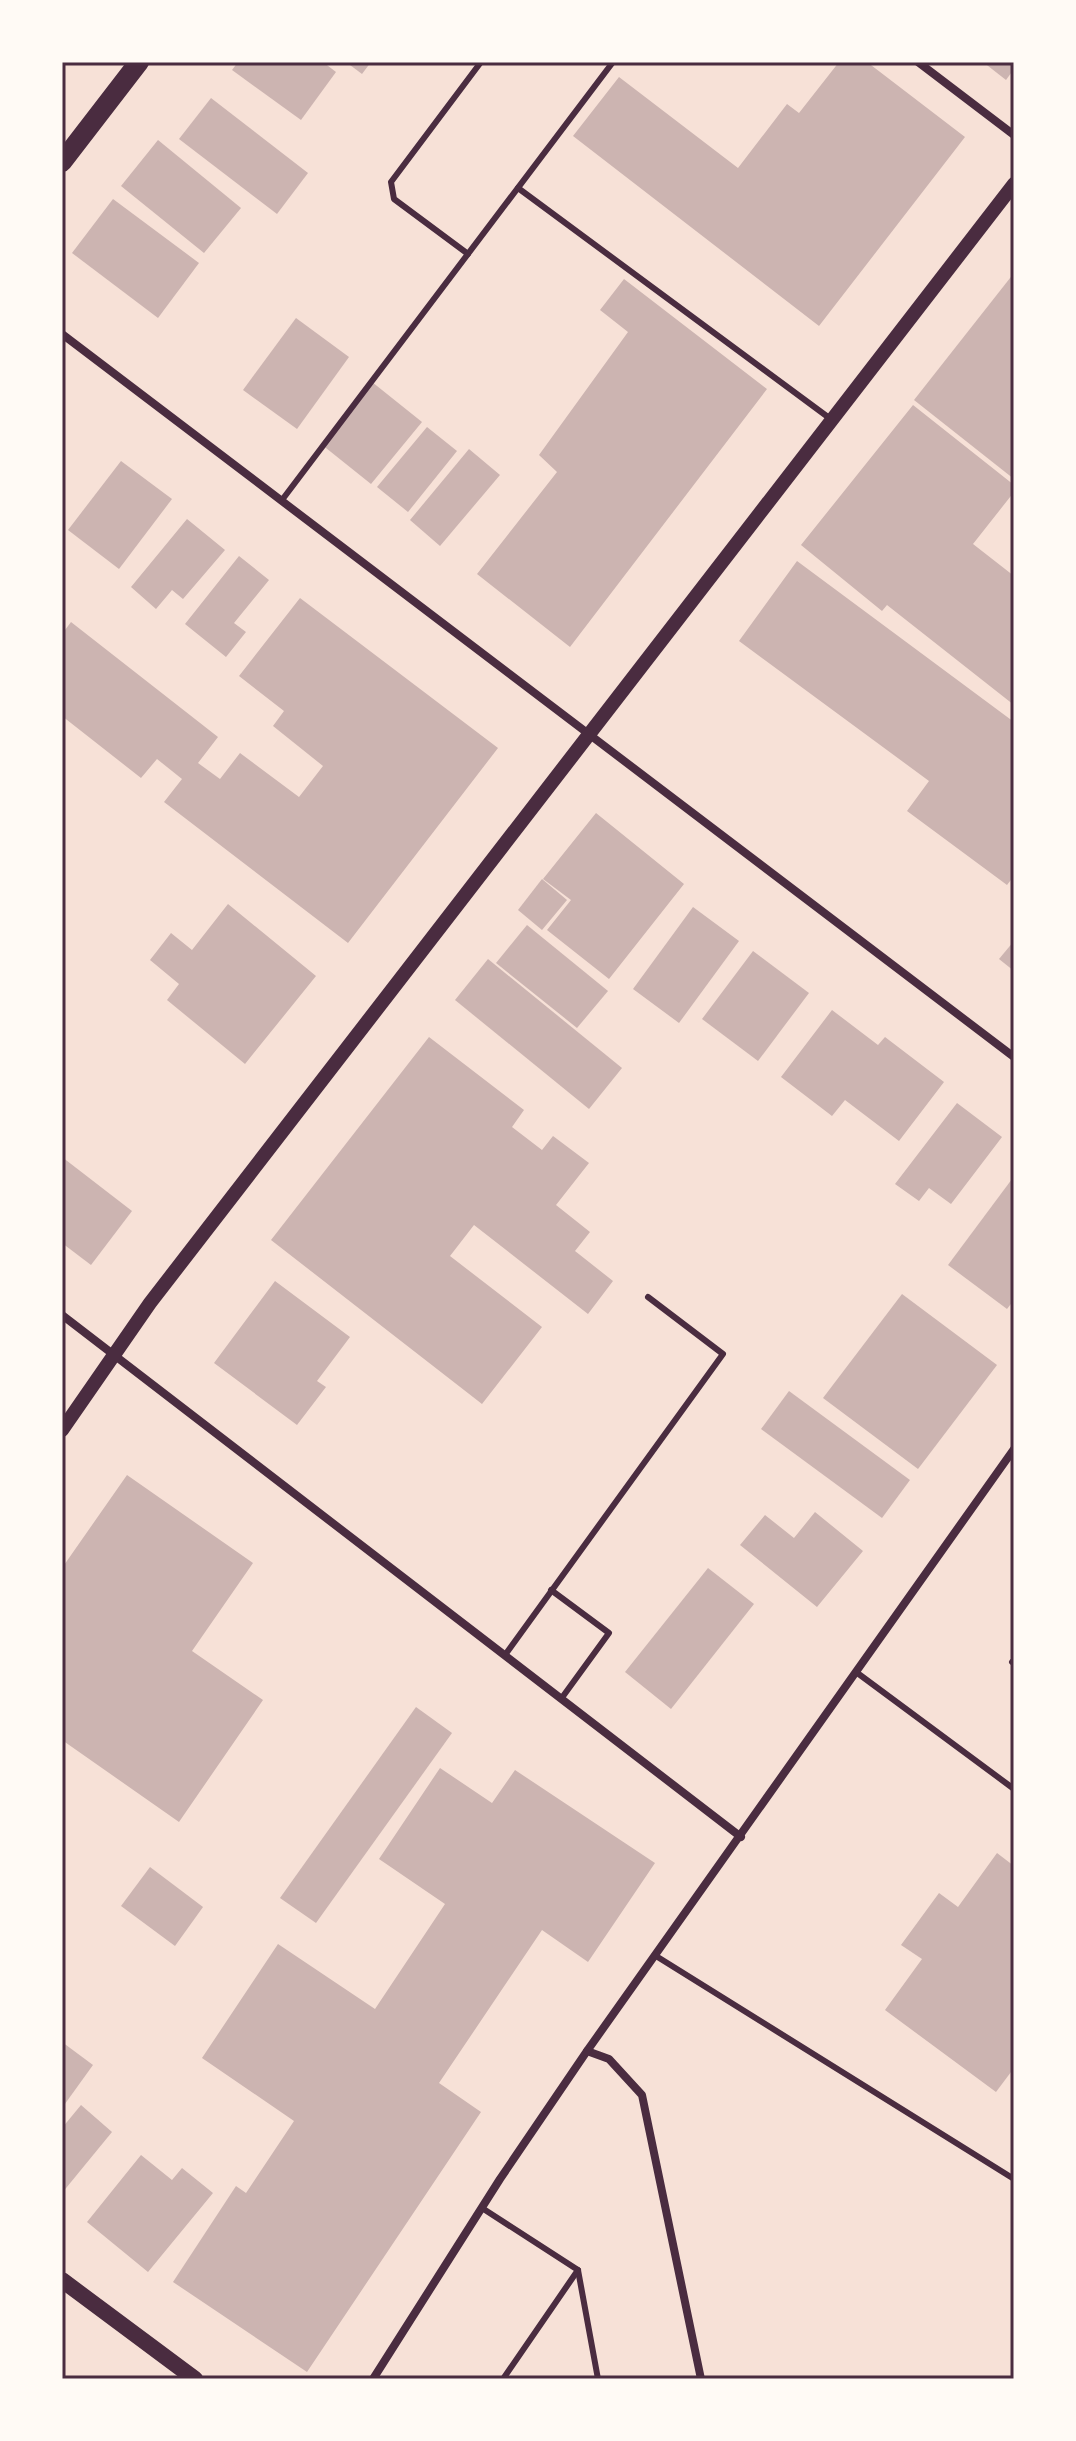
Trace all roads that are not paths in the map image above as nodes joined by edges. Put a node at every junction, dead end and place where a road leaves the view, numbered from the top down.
1 (139, 62) edge
2 (481, 62) edge
3 (613, 62) edge
4 (918, 62) edge
5 (1014, 135) edge
6 (62, 162) edge
7 (1014, 184) edge
8 (518, 188) junction
9 (468, 254) junction
10 (62, 334) edge
11 (832, 420) junction
12 (282, 500) junction
13 (589, 734) junction
14 (1014, 1057) edge
15 (648, 1297) dead end
16 (62, 1315) edge
17 (114, 1355) junction
18 (62, 1430) edge
19 (1014, 1449) edge
20 (551, 1590) junction
21 (505, 1655) junction
22 (856, 1672) junction
23 (561, 1699) junction
24 (1014, 1789) edge
25 (741, 1837) junction
26 (656, 1956) junction
27 (587, 2051) junction
28 (1014, 2179) edge
29 (482, 2208) junction
30 (578, 2270) junction
31 (64, 2285) edge
32 (195, 2379) edge
33 (373, 2379) edge
34 (503, 2379) edge
35 (598, 2379) edge
36 (701, 2379) edge

1 - 6 main road
2 - 9 lane
3 - 8 lane
4 - 5 street
7 - 11 street
8 - 9 lane
8 - 11 lane
9 - 12 lane
10 - 12 street
11 - 13 street
12 - 13 street
13 - 14 street
13 - 17 street
15 - 20 lane
16 - 17 street
17 - 18 street
17 - 21 street
19 - 22 street
20 - 21 lane
20 - 23 lane
21 - 23 street
22 - 24 lane
22 - 25 street
23 - 25 street
25 - 26 street
26 - 27 street
26 - 28 lane
27 - 29 street
27 - 36 street
29 - 30 lane
29 - 33 street
30 - 34 lane
30 - 35 lane
31 - 32 main road

